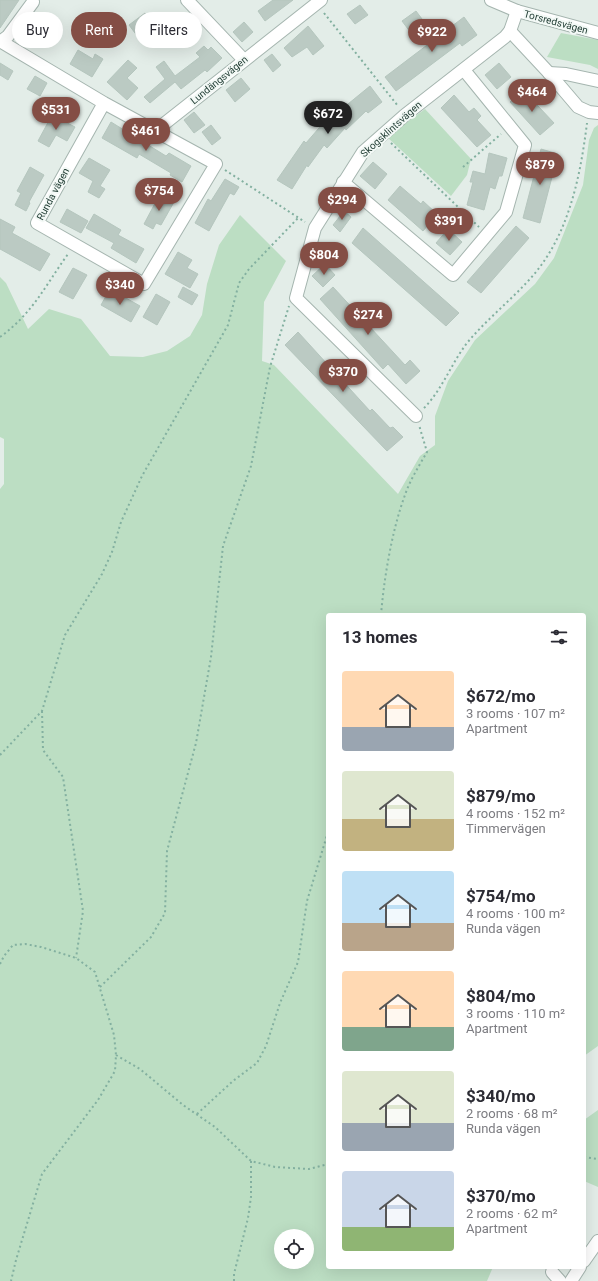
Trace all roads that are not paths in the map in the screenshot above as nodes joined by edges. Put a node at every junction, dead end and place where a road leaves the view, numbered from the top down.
1 (187, 0) edge
2 (491, 0) edge
3 (34, 2) dead end
4 (319, 2) edge
5 (517, 11) junction
6 (510, 31) junction
7 (598, 33) edge
8 (0, 42) edge
9 (244, 60) junction
10 (464, 70) junction
11 (549, 72) junction
12 (598, 81) edge
13 (104, 103) junction
14 (593, 113) edge
15 (155, 131) junction
16 (343, 182) junction
17 (416, 416) road end
18 (598, 1241) edge
19 (586, 1258) edge
20 (579, 1269) edge
21 (552, 1272) dead end
22 (560, 1281) edge
23 (571, 1281) edge

1 - 9 street
2 - 5 street, Torsredsvägen
3 - 8 street
4 - 9 street, Lundängsvägen
5 - 6 street, Skogsklintsvägen
5 - 7 street, Torsredsvägen
6 - 10 street, Skogsklintsvägen
6 - 11 street
8 - 13 street
9 - 15 street, Lundängsvägen
10 - 16 street, Skogsklintsvägen
10 - 16 street
11 - 12 street
11 - 14 street
13 - 15 street
13 - 15 street, Runda vägen
16 - 17 street, Skogsklintsvägen
18 - 19 street
20 - 23 street
21 - 22 street

